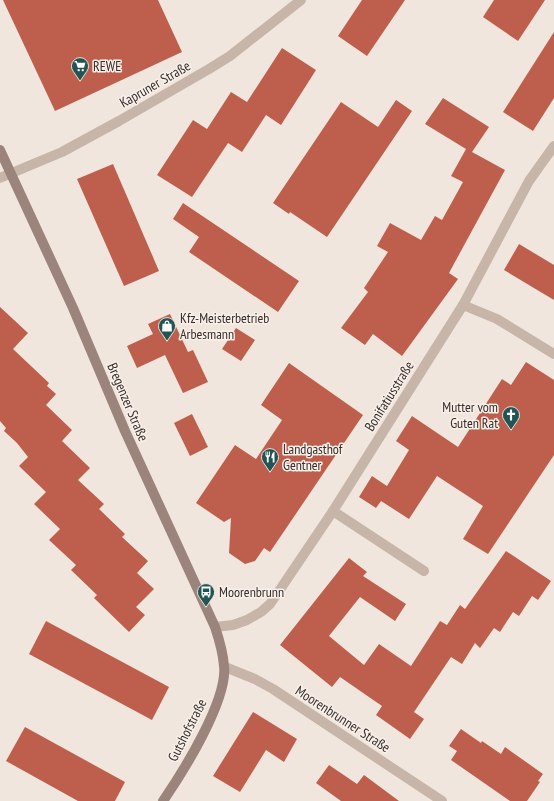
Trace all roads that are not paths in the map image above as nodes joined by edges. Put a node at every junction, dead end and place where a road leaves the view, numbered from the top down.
1 (302, 0) edge
2 (554, 146) edge
3 (0, 150) edge
4 (11, 174) junction
5 (0, 178) edge
6 (463, 304) junction
7 (554, 354) edge
8 (333, 511) junction
9 (424, 571) dead end
10 (215, 627) junction
11 (225, 667) junction
12 (163, 801) edge
13 (442, 801) edge

1 - 4 street, Kapruner Straße
2 - 6 street, Bonifatiusstraße
3 - 4 street, Bregenzer Straße
4 - 5 street, Kapruner Straße
4 - 10 street, Bregenzer Straße
6 - 7 street
6 - 8 street, Bonifatiusstraße
8 - 9 street
8 - 10 street, Bonifatiusstraße
10 - 11 street, Bregenzer Straße
11 - 12 street, Gutshofstraße
11 - 13 street, Moorenbrunner Straße

